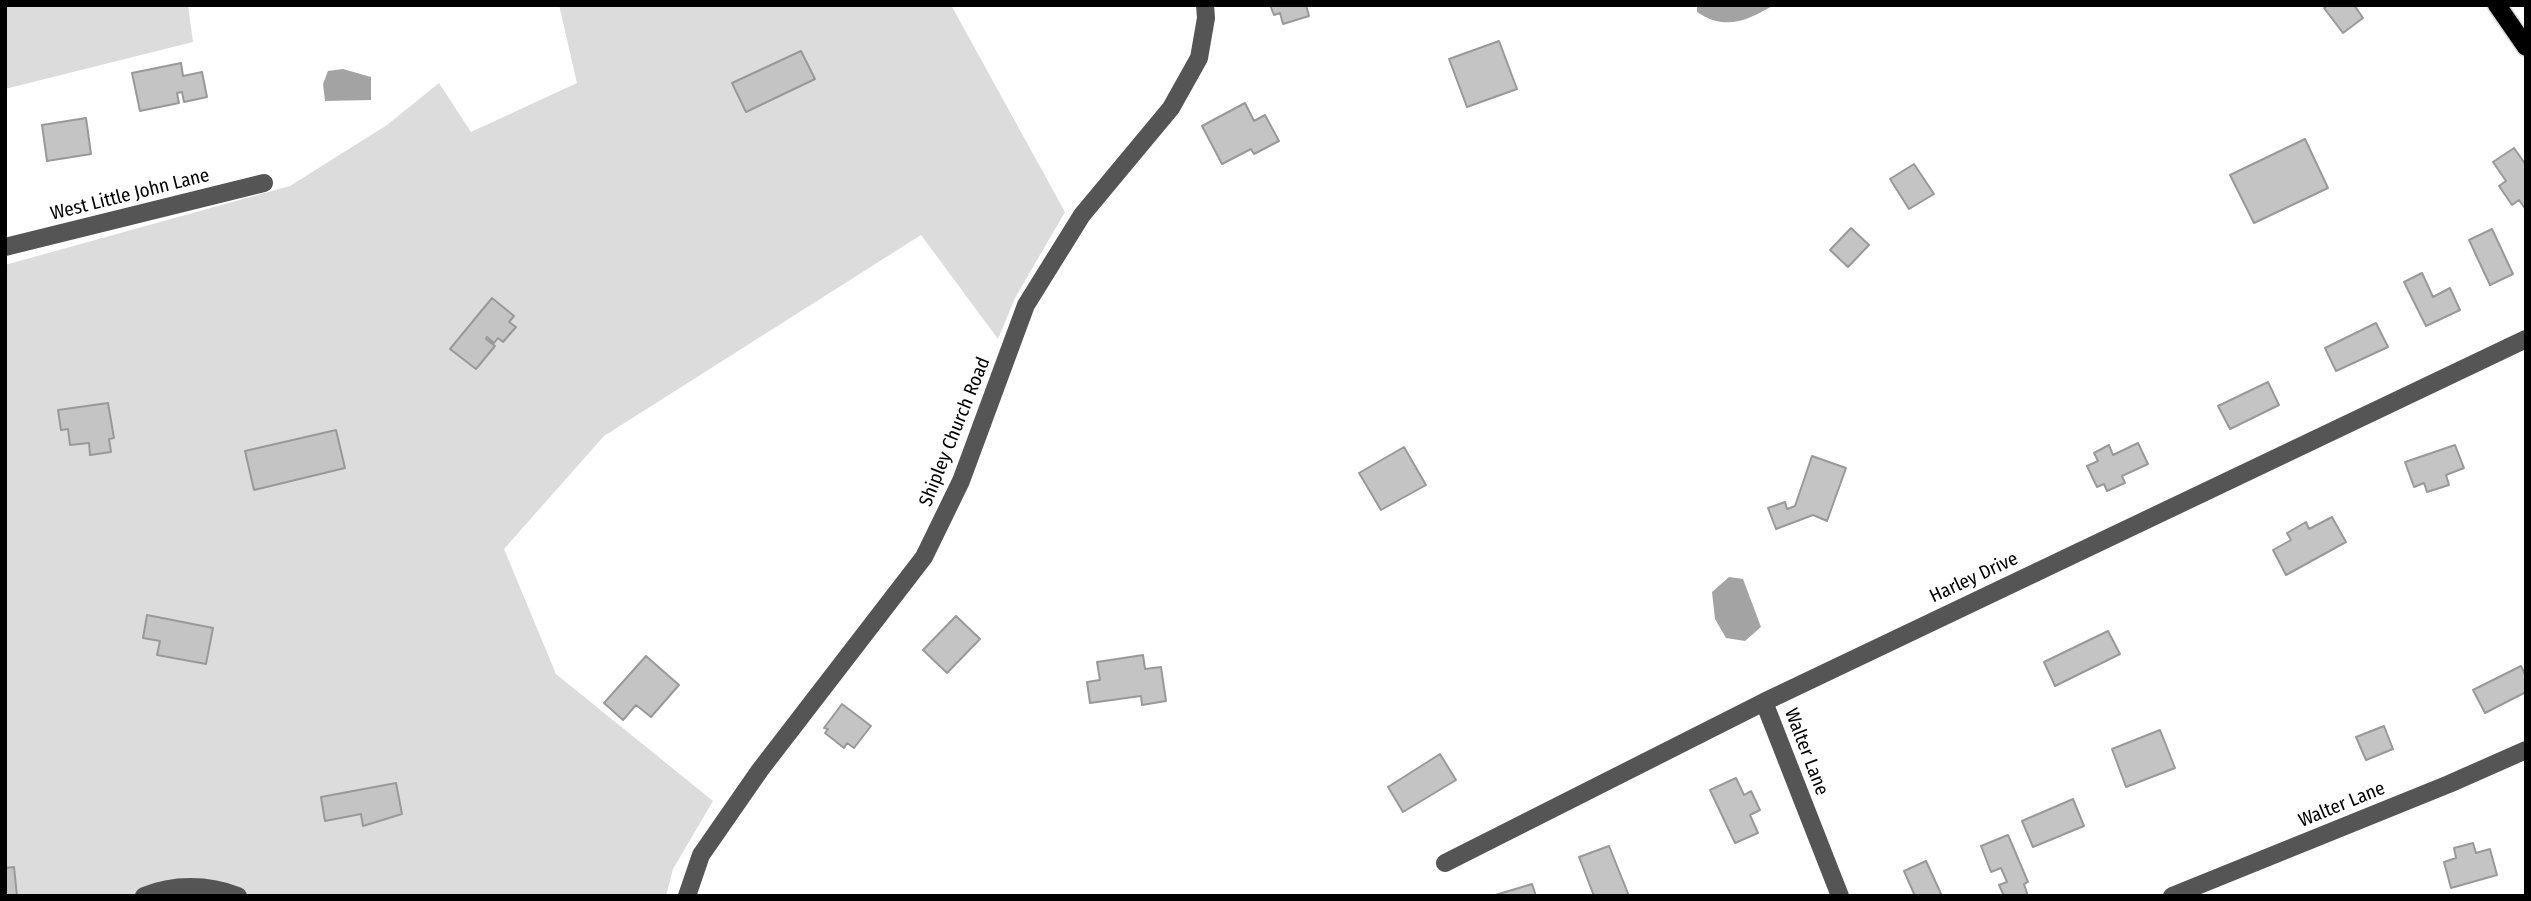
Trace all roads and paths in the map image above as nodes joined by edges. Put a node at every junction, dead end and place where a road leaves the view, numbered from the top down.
1 (1205, 5) edge
2 (2497, 5) edge
3 (2526, 47) edge
4 (264, 183) dead end
5 (5, 247) edge
6 (2526, 339) edge
7 (1764, 702) junction
8 (2526, 750) edge
9 (1445, 863) dead end
10 (144, 896) edge
11 (238, 896) edge
12 (687, 896) edge
13 (1840, 896) edge
14 (2172, 896) edge

1 - 12 street, Shipley Church Road
2 - 3 main road
4 - 5 street, West Little John Lane
6 - 7 street, Harley Drive
7 - 9 street, Harley Drive
7 - 13 street, Walter Lane
8 - 14 street, Walter Lane
10 - 11 street

